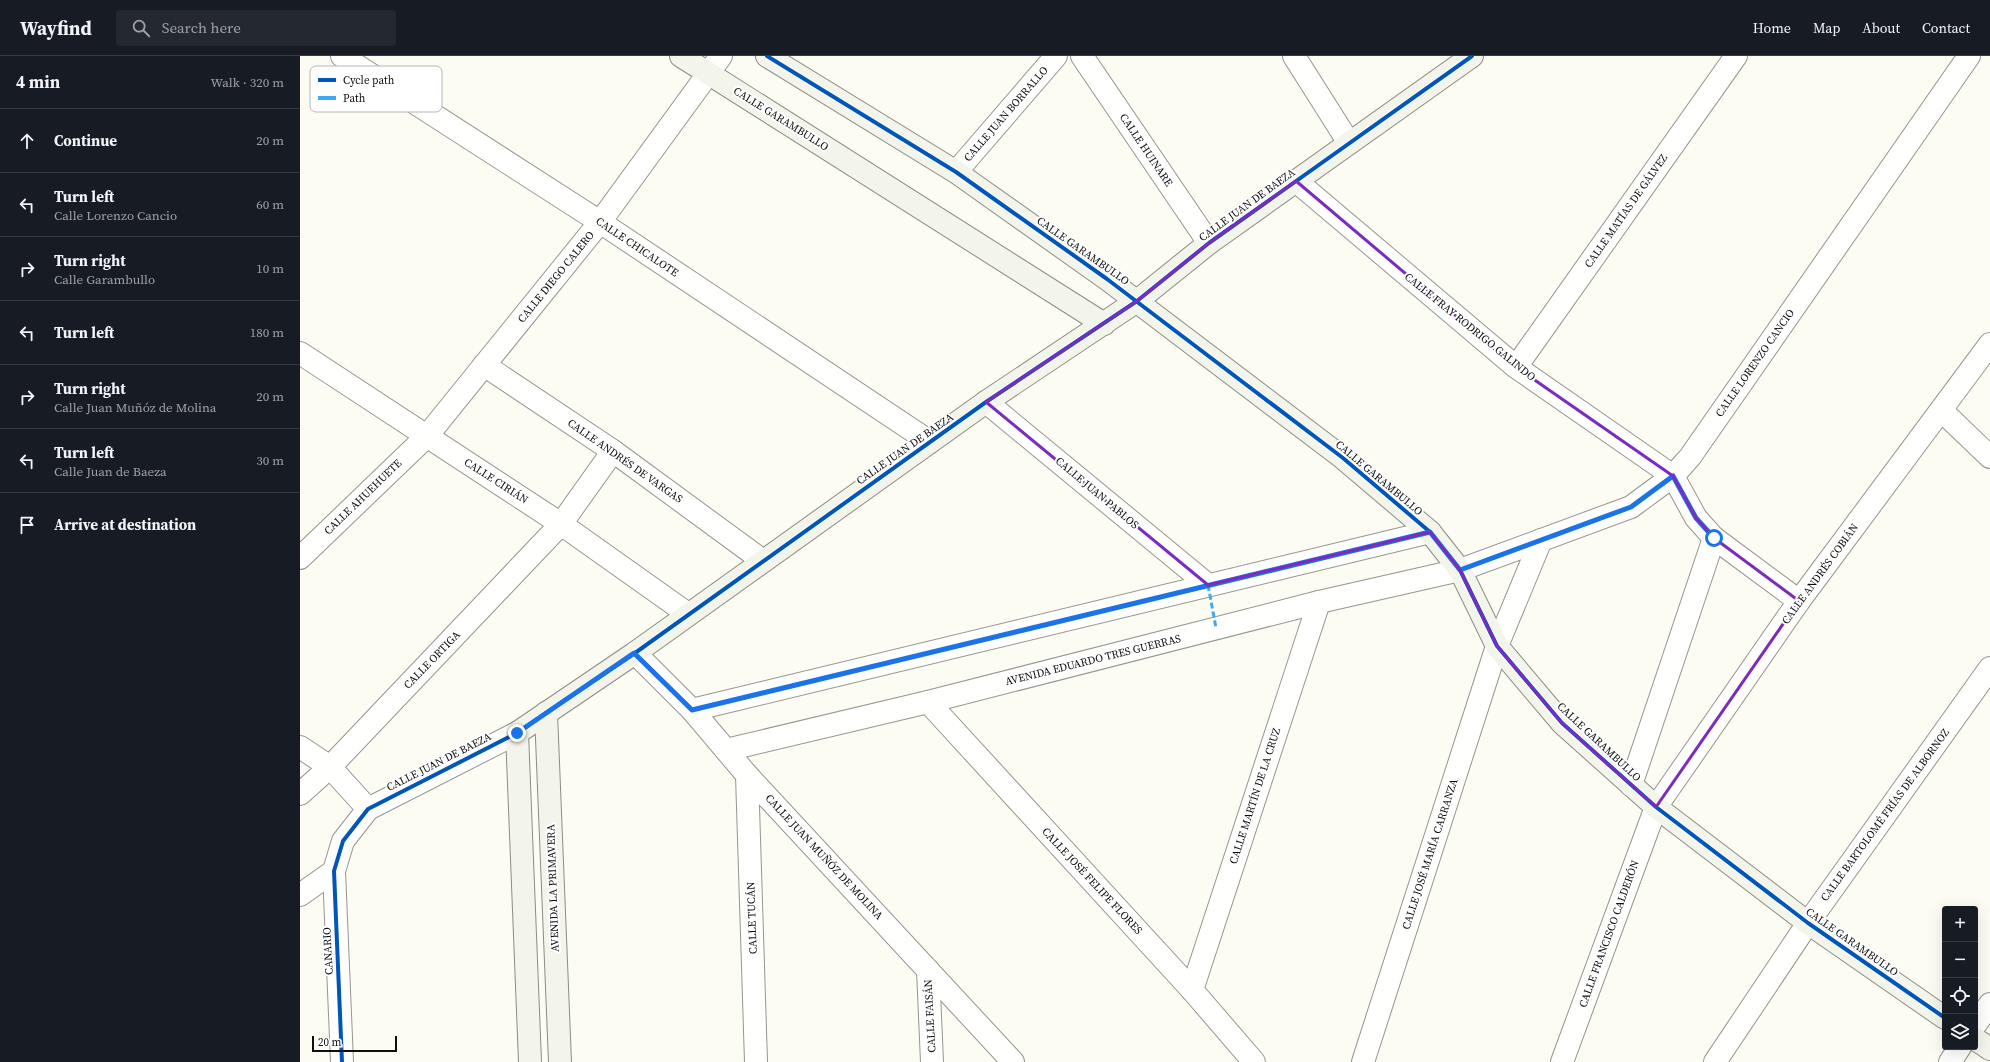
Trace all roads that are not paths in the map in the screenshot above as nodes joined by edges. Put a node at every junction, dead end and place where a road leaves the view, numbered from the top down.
1 (342, 56) edge
2 (681, 56) edge
3 (722, 56) edge
4 (766, 56) edge
5 (1056, 56) edge
6 (1082, 56) edge
7 (1294, 56) edge
8 (1472, 56) edge
9 (1736, 56) edge
10 (1969, 56) edge
11 (358, 66) edge
12 (708, 74) junction
13 (429, 112) edge
14 (1350, 143) junction
15 (956, 172) junction
16 (1296, 181) junction
17 (600, 222) junction
18 (1209, 243) junction
19 (1137, 301) junction
20 (1104, 324) junction
21 (1990, 344) edge
22 (300, 353) edge
23 (484, 366) junction
24 (1516, 367) junction
25 (986, 402) junction
26 (1942, 411) junction
27 (427, 436) junction
28 (930, 442) junction
29 (613, 451) junction
30 (1990, 457) edge
31 (1673, 476) junction
32 (561, 524) junction
33 (1430, 532) junction
34 (1714, 538) junction
35 (1541, 540) junction
36 (302, 554) edge
37 (764, 561) junction
38 (1460, 570) junction
39 (1208, 585) junction
40 (1799, 601) junction
41 (1319, 602) junction
42 (688, 614) junction
43 (1497, 646) junction
44 (634, 653) junction
45 (1990, 668) edge
46 (928, 702) junction
47 (692, 710) junction
48 (546, 713) junction
49 (517, 733) junction
50 (300, 747) edge
51 (726, 750) junction
52 (330, 767) junction
53 (747, 774) junction
54 (1631, 785) junction
55 (300, 794) edge
56 (1656, 807) junction
57 (368, 809) junction
58 (343, 841) joint
59 (334, 870) junction
60 (300, 895) edge
61 (1808, 923) junction
62 (928, 970) junction
63 (1192, 990) junction
64 (1990, 1004) edge
65 (1942, 1016) edge
66 (1978, 1021) edge
67 (1978, 1041) edge
68 (1990, 1049) edge
69 (1958, 1050) edge
70 (342, 1062) edge
71 (530, 1062) edge
72 (560, 1062) edge
73 (756, 1062) edge
74 (932, 1062) edge
75 (1013, 1062) edge
76 (1254, 1062) edge
77 (1363, 1062) edge
78 (1562, 1062) edge
79 (1715, 1062) edge
80 (1950, 1062) edge

1 - 11 street, CALLE CHICALOTE
2 - 12 street, CALLE GARAMBULLO
3 - 12 street, CALLE DIEGO CALERO
4 - 15 street, CALLE GARAMBULLO
5 - 15 street, CALLE JUAN BORRALLO
6 - 18 street, CALLE HUINARE
7 - 14 street
8 - 14 street, CALLE JUAN DE BAEZA
9 - 24 street, CALLE MATÍAS DE GÁLVEZ
10 - 31 street, CALLE LORENZO CANCIO
12 - 17 street, CALLE DIEGO CALERO
12 - 20 street, CALLE GARAMBULLO
13 - 17 street, CALLE CHICALOTE
14 - 16 street, CALLE JUAN DE BAEZA
15 - 19 street, CALLE GARAMBULLO
16 - 18 street, CALLE JUAN DE BAEZA
16 - 24 street, CALLE FRAY RODRIGO GALINDO
17 - 23 street, CALLE DIEGO CALERO
17 - 28 street, CALLE CHICALOTE
18 - 19 street, CALLE JUAN DE BAEZA
19 - 20 street, CALLE JUAN DE BAEZA
19 - 33 street, CALLE GARAMBULLO
20 - 25 street, CALLE JUAN DE BAEZA
21 - 26 street, CALLE ANDRÉS COBIÁN
22 - 27 street, CALLE CIRIÁN
23 - 27 street, CALLE DIEGO CALERO
23 - 29 street, CALLE ANDRÉS DE VARGAS
24 - 31 street, CALLE FRAY RODRIGO GALINDO
25 - 28 street, CALLE JUAN DE BAEZA
25 - 39 street, CALLE JUAN PABLOS
26 - 30 street
26 - 40 street, CALLE ANDRÉS COBIÁN
27 - 32 street, CALLE CIRIÁN
27 - 36 street, CALLE AHUEHUETE
28 - 37 street, CALLE JUAN DE BAEZA
29 - 32 street, CALLE ORTIGA
29 - 37 street, CALLE ANDRÉS DE VARGAS
31 - 34 street
31 - 35 street, CALLE LORENZO CANCIO
32 - 42 street, CALLE CIRIÁN
32 - 52 street, CALLE ORTIGA
33 - 38 street, CALLE GARAMBULLO
33 - 39 street
34 - 40 street
34 - 54 street
35 - 38 street, CALLE LORENZO CANCIO
35 - 43 street, CALLE JOSÉ MARÍA CARRANZA
37 - 42 street, CALLE JUAN DE BAEZA
38 - 41 street, AVENIDA EDUARDO TRES GUERRAS
38 - 43 street, CALLE GARAMBULLO
39 - 47 street
40 - 56 street, CALLE ANDRÉS COBIÁN
41 - 46 street, AVENIDA EDUARDO TRES GUERRAS
41 - 63 street, CALLE MARTÍN DE LA CRUZ
42 - 44 street, CALLE JUAN DE BAEZA
43 - 54 street, CALLE GARAMBULLO
43 - 77 street, CALLE JOSÉ MARÍA CARRANZA
44 - 47 street, CALLE JUAN MUÑÓZ DE MOLINA
44 - 48 street, CALLE JUAN DE BAEZA
45 - 61 street, CALLE BARTOLOMÉ FRÍAS DE ALBORNOZ
46 - 51 street, AVENIDA EDUARDO TRES GUERRAS
46 - 63 street, CALLE JOSÉ FELIPE FLORES
47 - 51 street, CALLE JUAN MUÑÓZ DE MOLINA
48 - 49 street, CALLE JUAN DE BAEZA
48 - 72 street, AVENIDA LA PRIMAVERA
49 - 57 street, CALLE JUAN DE BAEZA
49 - 71 street
50 - 52 street
51 - 53 street, CALLE JUAN MUÑÓZ DE MOLINA
52 - 55 street, CALLE ORTIGA
52 - 57 street
53 - 62 street, CALLE JUAN MUÑÓZ DE MOLINA
53 - 73 street, CALLE TUCÁN
54 - 56 street, CALLE GARAMBULLO
56 - 61 street, CALLE GARAMBULLO
56 - 78 street, CALLE FRANCISCO CALDERÓN
57 - 58 street, CALLE JUAN DE BAEZA
58 - 59 street, CANARIO
59 - 60 street
59 - 70 street, CANARIO
61 - 65 street, CALLE GARAMBULLO
61 - 79 street, CALLE BARTOLOMÉ FRÍAS DE ALBORNOZ
62 - 74 street, CALLE FAISÁN
62 - 75 street, CALLE JUAN MUÑÓZ DE MOLINA
63 - 76 street, CALLE JOSÉ FELIPE FLORES
64 - 66 street
67 - 68 street
69 - 80 street

